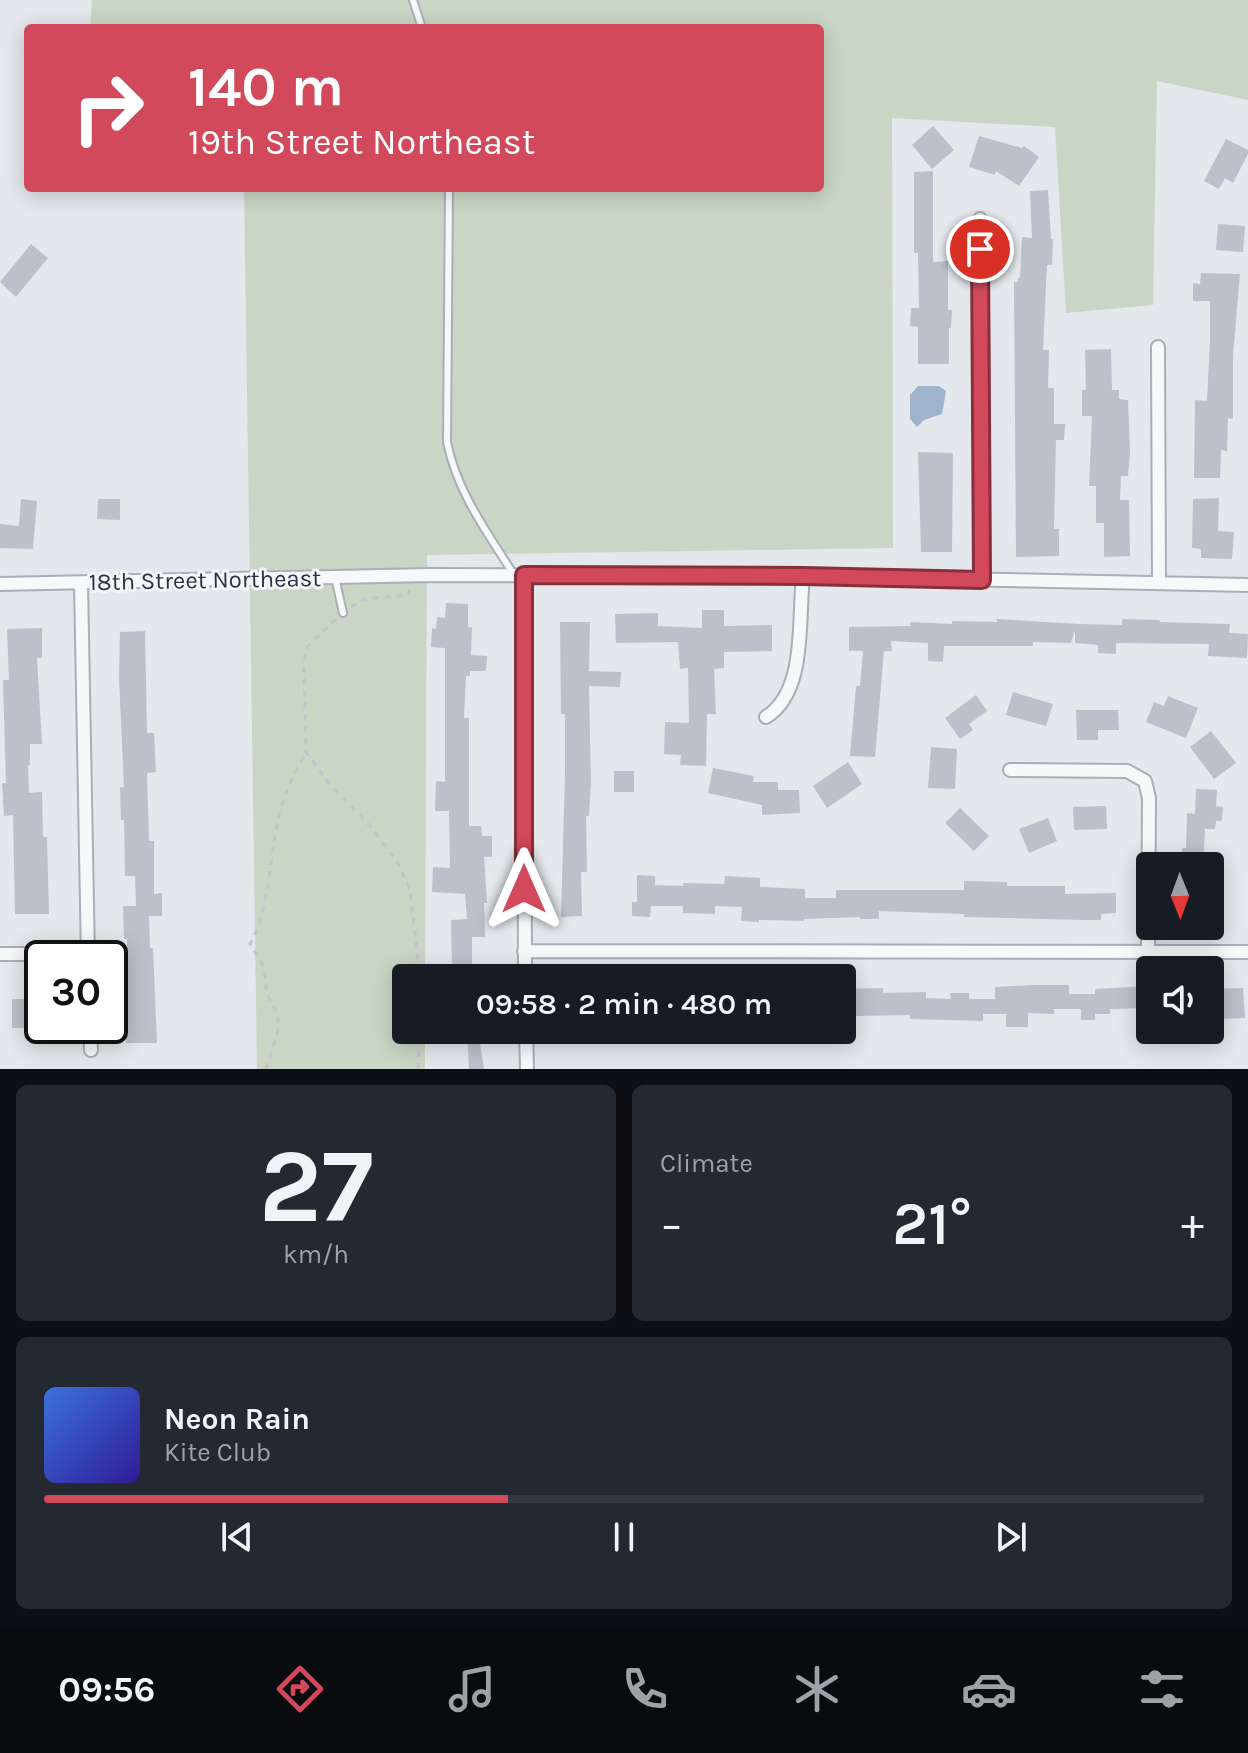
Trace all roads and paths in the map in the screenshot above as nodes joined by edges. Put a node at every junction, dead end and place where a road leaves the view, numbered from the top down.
1 (413, 0) edge
2 (421, 24) edge
3 (449, 192) edge
4 (980, 219) dead end
5 (1158, 347) dead end
6 (411, 575) junction
7 (519, 575) junction
8 (803, 576) junction
9 (335, 577) junction
10 (982, 580) junction
11 (81, 583) junction
12 (1159, 583) junction
13 (0, 584) edge
14 (1248, 585) edge
15 (343, 613) junction
16 (766, 717) dead end
17 (306, 752) junction
18 (1010, 770) dead end
19 (88, 940) edge
20 (524, 951) junction
21 (1148, 951) junction
22 (1248, 952) edge
23 (0, 954) edge
24 (24, 955) edge
25 (418, 964) edge
26 (524, 964) edge
27 (91, 1044) edge
28 (419, 1044) edge
29 (526, 1044) edge
30 (91, 1050) dead end
31 (266, 1069) edge
32 (418, 1069) edge
33 (527, 1069) edge

1 - 2 lane
3 - 7 lane
4 - 10 street
5 - 12 street
6 - 7 street, 18th Street Northeast
6 - 9 street, 18th Street Northeast
6 - 15 path
7 - 8 street, 18th Street Northeast
7 - 20 street
8 - 10 street, 18th Street Northeast
8 - 16 street
9 - 11 street, 18th Street Northeast
9 - 15 lane
10 - 12 street, 18th Street Northeast
11 - 13 street, 18th Street Northeast
11 - 19 street
12 - 14 street, 18th Street Northeast
15 - 17 path
17 - 25 path
17 - 31 path
18 - 21 street
20 - 21 street
20 - 26 street
21 - 22 street
23 - 24 street
27 - 30 street
28 - 32 path
29 - 33 street

